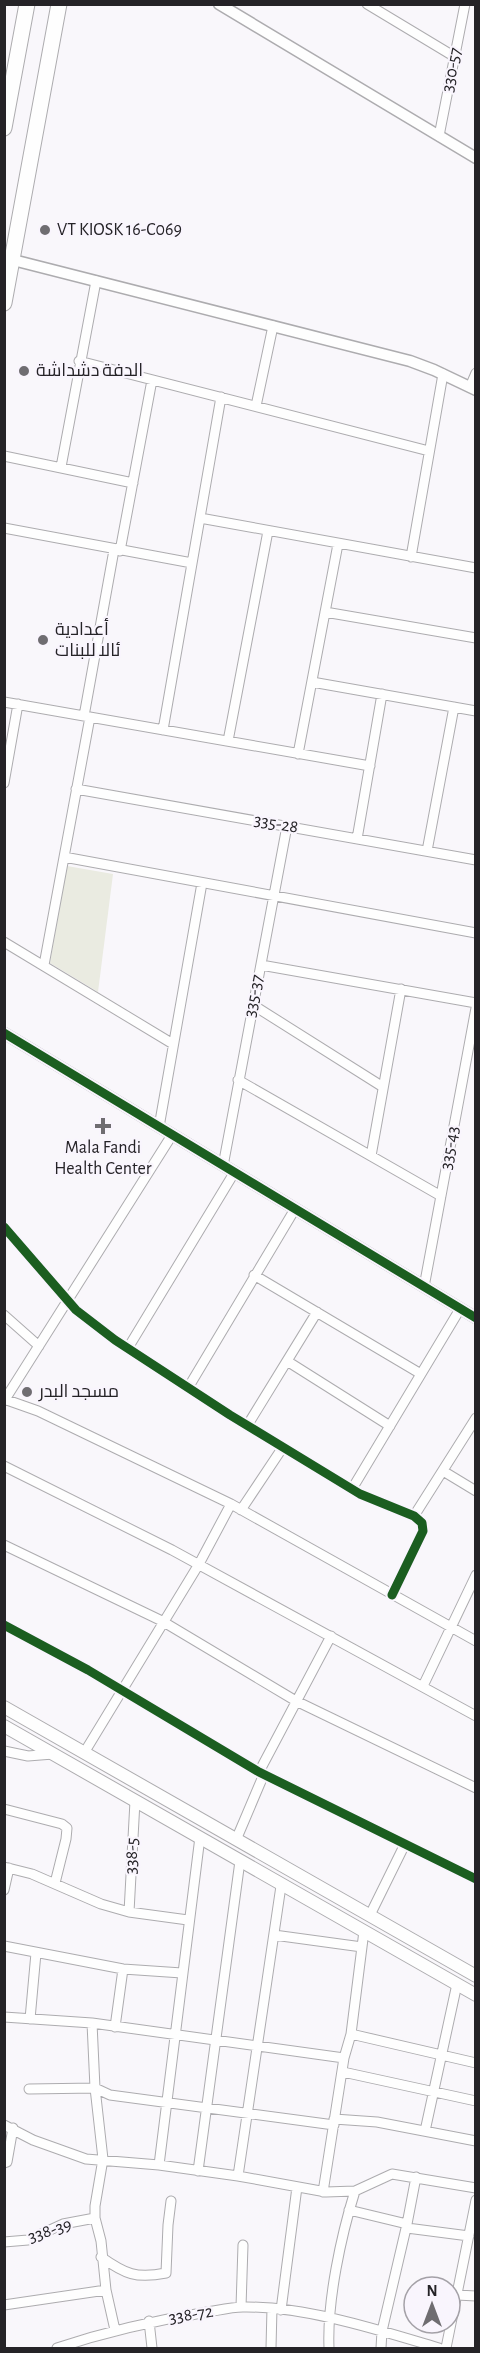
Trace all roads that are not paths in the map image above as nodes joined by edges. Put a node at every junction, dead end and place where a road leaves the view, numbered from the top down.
1 (27, 4) edge
2 (59, 4) edge
3 (219, 4) edge
4 (367, 4) edge
5 (465, 4) edge
6 (233, 8) edge
7 (455, 57) junction
8 (4, 128) edge
9 (440, 136) junction
10 (476, 158) edge
11 (13, 260) junction
12 (96, 281) junction
13 (4, 303) edge
14 (273, 326) junction
15 (79, 361) junction
16 (476, 373) edge
17 (443, 374) junction
18 (152, 380) junction
19 (473, 389) edge
20 (221, 397) junction
21 (256, 406) junction
22 (429, 451) junction
23 (4, 456) edge
24 (61, 467) junction
25 (133, 483) junction
26 (200, 518) junction
27 (4, 528) edge
28 (268, 531) junction
29 (338, 544) junction
30 (117, 550) junction
31 (411, 556) junction
32 (192, 563) junction
33 (476, 568) edge
34 (325, 612) junction
35 (476, 638) edge
36 (312, 681) junction
37 (382, 694) junction
38 (4, 702) edge
39 (18, 704) junction
40 (454, 707) junction
41 (476, 711) edge
42 (87, 717) junction
43 (163, 730) junction
44 (228, 741) junction
45 (298, 753) junction
46 (370, 766) junction
47 (4, 783) edge
48 (76, 789) junction
49 (287, 826) junction
50 (357, 839) junction
51 (427, 851) junction
52 (64, 857) junction
53 (476, 860) edge
54 (202, 883) junction
55 (274, 896) junction
56 (476, 933) edge
57 (4, 942) edge
58 (44, 965) junction
59 (261, 965) junction
60 (401, 989) junction
61 (476, 1003) edge
62 (252, 1005) junction
63 (476, 1008) edge
64 (4, 1033) edge
65 (173, 1044) junction
66 (472, 1044) edge
67 (238, 1080) junction
68 (383, 1087) junction
69 (159, 1127) junction
70 (172, 1135) junction
71 (371, 1156) junction
72 (223, 1166) junction
73 (234, 1173) junction
74 (441, 1196) junction
75 (295, 1209) junction
76 (4, 1227) edge
77 (254, 1275) junction
78 (424, 1287) junction
79 (68, 1300) junction
80 (460, 1309) junction
81 (317, 1312) junction
82 (4, 1315) edge
83 (476, 1318) edge
84 (39, 1346) junction
85 (128, 1348) junction
86 (287, 1361) junction
87 (421, 1374) junction
88 (188, 1388) junction
89 (5, 1400) edge
90 (476, 1418) edge
91 (247, 1426) junction
92 (390, 1426) junction
93 (283, 1447) junction
94 (4, 1466) edge
95 (443, 1471) junction
96 (352, 1489) junction
97 (476, 1491) edge
98 (231, 1504) junction
99 (241, 1510) junction
100 (414, 1516) junction
101 (4, 1545) edge
102 (199, 1564) junction
103 (476, 1575) edge
104 (392, 1595) junction
105 (162, 1621) junction
106 (4, 1625) edge
107 (452, 1628) junction
108 (330, 1636) junction
109 (476, 1641) edge
110 (423, 1686) junction
111 (123, 1691) junction
112 (296, 1701) junction
113 (4, 1707) edge
114 (476, 1716) edge
115 (4, 1726) edge
116 (4, 1751) edge
117 (84, 1753) junction
118 (53, 1754) junction
119 (261, 1773) junction
120 (476, 1788) edge
121 (135, 1801) junction
122 (4, 1809) edge
123 (200, 1837) junction
124 (236, 1840) junction
125 (405, 1844) junction
126 (240, 1861) junction
127 (7, 1868) edge
128 (476, 1879) edge
129 (312, 1882) junction
130 (55, 1883) junction
131 (281, 1886) junction
132 (4, 1890) edge
133 (301, 1896) junction
134 (129, 1912) junction
135 (370, 1915) junction
136 (188, 1920) junction
137 (364, 1931) junction
138 (274, 1935) junction
139 (4, 1946) edge
140 (362, 1947) junction
141 (36, 1953) junction
142 (123, 1969) junction
143 (182, 1973) junction
144 (476, 1976) edge
145 (457, 1984) junction
146 (476, 1995) edge
147 (4, 2017) edge
148 (30, 2019) junction
149 (92, 2023) junction
150 (115, 2027) junction
151 (351, 2034) junction
152 (174, 2035) junction
153 (216, 2040) junction
154 (258, 2046) junction
155 (441, 2054) junction
156 (344, 2058) junction
157 (476, 2063) edge
158 (343, 2072) junction
159 (95, 2088) junction
160 (29, 2089) dead end
161 (433, 2091) junction
162 (476, 2101) edge
163 (168, 2102) junction
164 (208, 2106) junction
165 (247, 2112) junction
166 (334, 2122) junction
167 (9, 2126) edge
168 (425, 2131) junction
169 (476, 2141) edge
170 (103, 2159) junction
171 (4, 2163) edge
172 (159, 2165) junction
173 (198, 2170) junction
174 (238, 2176) junction
175 (416, 2177) junction
176 (297, 2187) junction
177 (476, 2188) edge
178 (356, 2191) junction
179 (323, 2192) junction
180 (476, 2200) edge
181 (171, 2201) dead end
182 (350, 2210) junction
183 (95, 2218) junction
184 (407, 2226) junction
185 (471, 2232) edge
186 (4, 2242) edge
187 (243, 2245) dead end
188 (101, 2257) junction
189 (461, 2275) edge
190 (106, 2290) junction
191 (4, 2305) edge
192 (241, 2307) junction
193 (277, 2309) junction
194 (328, 2318) junction
195 (149, 2321) junction
196 (115, 2330) junction
197 (382, 2331) junction
198 (57, 2349) edge
199 (152, 2349) edge
200 (271, 2349) edge
201 (329, 2349) edge
202 (381, 2349) edge
203 (439, 2349) edge

1 - 8 highway
2 - 11 highway
3 - 6 street
4 - 7 street
5 - 7 street, 330-57
6 - 9 street
7 - 9 street, 330-57
9 - 10 street
11 - 12 street
11 - 13 highway
12 - 14 street
12 - 15 street
14 - 17 street
14 - 21 street
15 - 18 street
15 - 24 street
16 - 19 street
17 - 19 street
17 - 22 street
18 - 20 street
18 - 25 street
20 - 21 street
20 - 26 street
21 - 22 street
22 - 31 street
23 - 24 street
24 - 25 street
25 - 30 street
26 - 28 street
26 - 32 street
27 - 30 street
28 - 29 street
28 - 44 street
29 - 31 street
29 - 34 street
30 - 32 street
30 - 42 street
31 - 33 street
32 - 43 street
34 - 35 street
34 - 36 street
36 - 37 street
36 - 45 street
37 - 40 street
37 - 46 street
38 - 39 street
39 - 42 street
39 - 47 street
40 - 41 street
40 - 51 street
42 - 43 street
42 - 48 street
43 - 44 street
44 - 45 street
45 - 46 street
46 - 50 street
48 - 49 street, 335-28
48 - 52 street
49 - 50 street, 335-28
49 - 55 street, 335-37
50 - 51 street, 335-28
51 - 53 street, 335-28
52 - 54 street
52 - 58 street
54 - 55 street
54 - 65 street
55 - 56 street
55 - 59 street, 335-37
57 - 58 street
58 - 65 street
59 - 60 street
59 - 62 street, 335-37
60 - 61 street
60 - 68 street
62 - 67 street, 335-37
62 - 68 street
63 - 66 street, 335-43
64 - 69 street
65 - 69 street
66 - 74 street, 335-43
67 - 71 street
67 - 72 street, 335-37
68 - 71 street
69 - 70 street
70 - 72 street
70 - 79 street
71 - 74 street
72 - 73 street
73 - 75 street
73 - 85 street
74 - 78 street, 335-43
75 - 77 street
75 - 78 street
76 - 79 street
77 - 81 street
77 - 88 street
78 - 80 street
79 - 84 street
79 - 85 street
80 - 83 street
80 - 87 street
81 - 86 street
81 - 87 street
82 - 84 street
84 - 89 street
85 - 88 street
86 - 91 street
86 - 92 street
87 - 92 street
88 - 91 street
89 - 98 street
90 - 95 street
91 - 93 street
92 - 96 street
93 - 96 street
93 - 99 street
94 - 102 street
95 - 97 street
95 - 100 street
96 - 100 street
98 - 99 street
98 - 102 street
99 - 104 street
100 - 104 street
101 - 105 street
102 - 105 street
102 - 108 street
103 - 107 street
104 - 107 street
105 - 111 street
105 - 112 street
106 - 111 street
107 - 109 street
107 - 110 street
108 - 110 street
108 - 112 street
110 - 114 street
111 - 117 street
111 - 119 street
112 - 119 street
112 - 120 street
113 - 117 main road
115 - 118 main road
116 - 118 street
117 - 124 main road
118 - 121 main road
119 - 124 street
119 - 125 street
121 - 123 main road
121 - 134 street, 338-5
122 - 130 street
123 - 126 main road
123 - 136 street
124 - 129 main road
125 - 128 street
125 - 135 street
126 - 131 main road
126 - 153 street
127 - 130 street
127 - 132 street
129 - 133 main road
129 - 135 main road
130 - 134 street
131 - 133 main road
131 - 138 street
133 - 137 main road
134 - 136 street
135 - 144 main road
136 - 143 street
137 - 140 street
137 - 145 main road
138 - 140 street
138 - 154 street
139 - 141 street
140 - 151 street
141 - 142 street
141 - 148 street
142 - 143 street
142 - 150 street
143 - 152 street
145 - 146 main road
145 - 155 street
147 - 148 street
148 - 149 street
149 - 150 street
149 - 159 street
150 - 152 street
151 - 155 street
151 - 156 street
152 - 153 street
152 - 163 street
153 - 154 street
153 - 164 street
154 - 156 street
154 - 165 street
155 - 157 street
155 - 161 street
156 - 158 street
158 - 161 street
158 - 166 street
159 - 160 street
159 - 163 street
159 - 170 street
161 - 162 street
161 - 168 street
163 - 164 street
163 - 172 street
164 - 165 street
164 - 173 street
165 - 166 street
165 - 174 street
166 - 168 street
166 - 179 street
167 - 170 street
167 - 171 street
168 - 169 street
170 - 172 street
170 - 183 street
172 - 173 street
173 - 174 street
174 - 176 street
175 - 177 street
175 - 178 street
175 - 184 street
176 - 179 street
176 - 193 street
178 - 179 street
178 - 182 street
180 - 185 street
181 - 188 street
182 - 184 street
182 - 194 street
183 - 186 street, 338-39
183 - 188 street
184 - 185 street
184 - 197 street
185 - 189 street
187 - 192 street
188 - 190 street
190 - 191 street
190 - 196 street
192 - 193 street, 338-72
192 - 195 street, 338-72
193 - 194 street, 338-72
193 - 200 street
194 - 197 street, 338-72
194 - 201 street
195 - 196 street, 338-72
195 - 199 street
196 - 198 street, 338-72
197 - 202 street
197 - 203 street, 338-72

